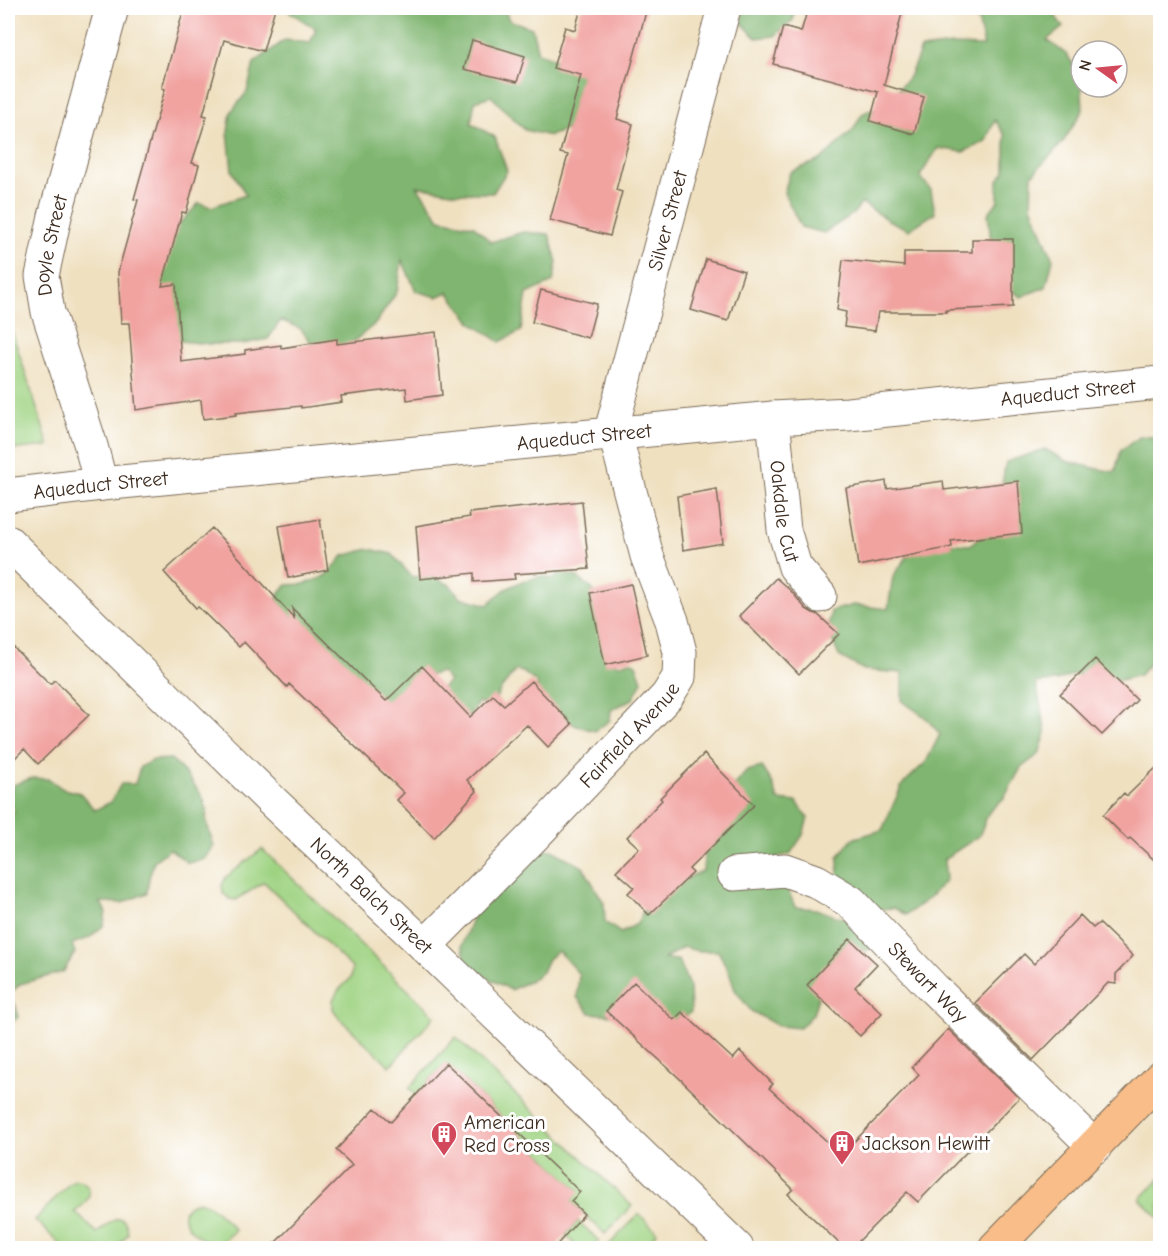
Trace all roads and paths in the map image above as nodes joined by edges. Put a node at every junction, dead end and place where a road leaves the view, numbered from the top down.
1 (112, 8) edge
2 (724, 8) edge
3 (1161, 383) edge
4 (773, 418) junction
5 (613, 434) junction
6 (101, 484) junction
7 (8, 495) edge
8 (8, 542) edge
9 (820, 596) dead end
10 (734, 874) dead end
11 (425, 946) junction
12 (1161, 1078) edge
13 (1095, 1147) junction
14 (736, 1248) edge
15 (995, 1248) edge

1 - 6 street, Doyle Street
2 - 5 street, Silver Street
3 - 4 street, Aqueduct Street
4 - 5 street, Aqueduct Street
4 - 9 street, Oakdale Cut
5 - 6 street, Aqueduct Street
5 - 11 street, Fairfield Avenue
6 - 7 street, Aqueduct Street
8 - 11 street, North Balch Street
10 - 13 street, Stewart Way
11 - 14 street, North Balch Street
12 - 13 main road
13 - 15 main road

